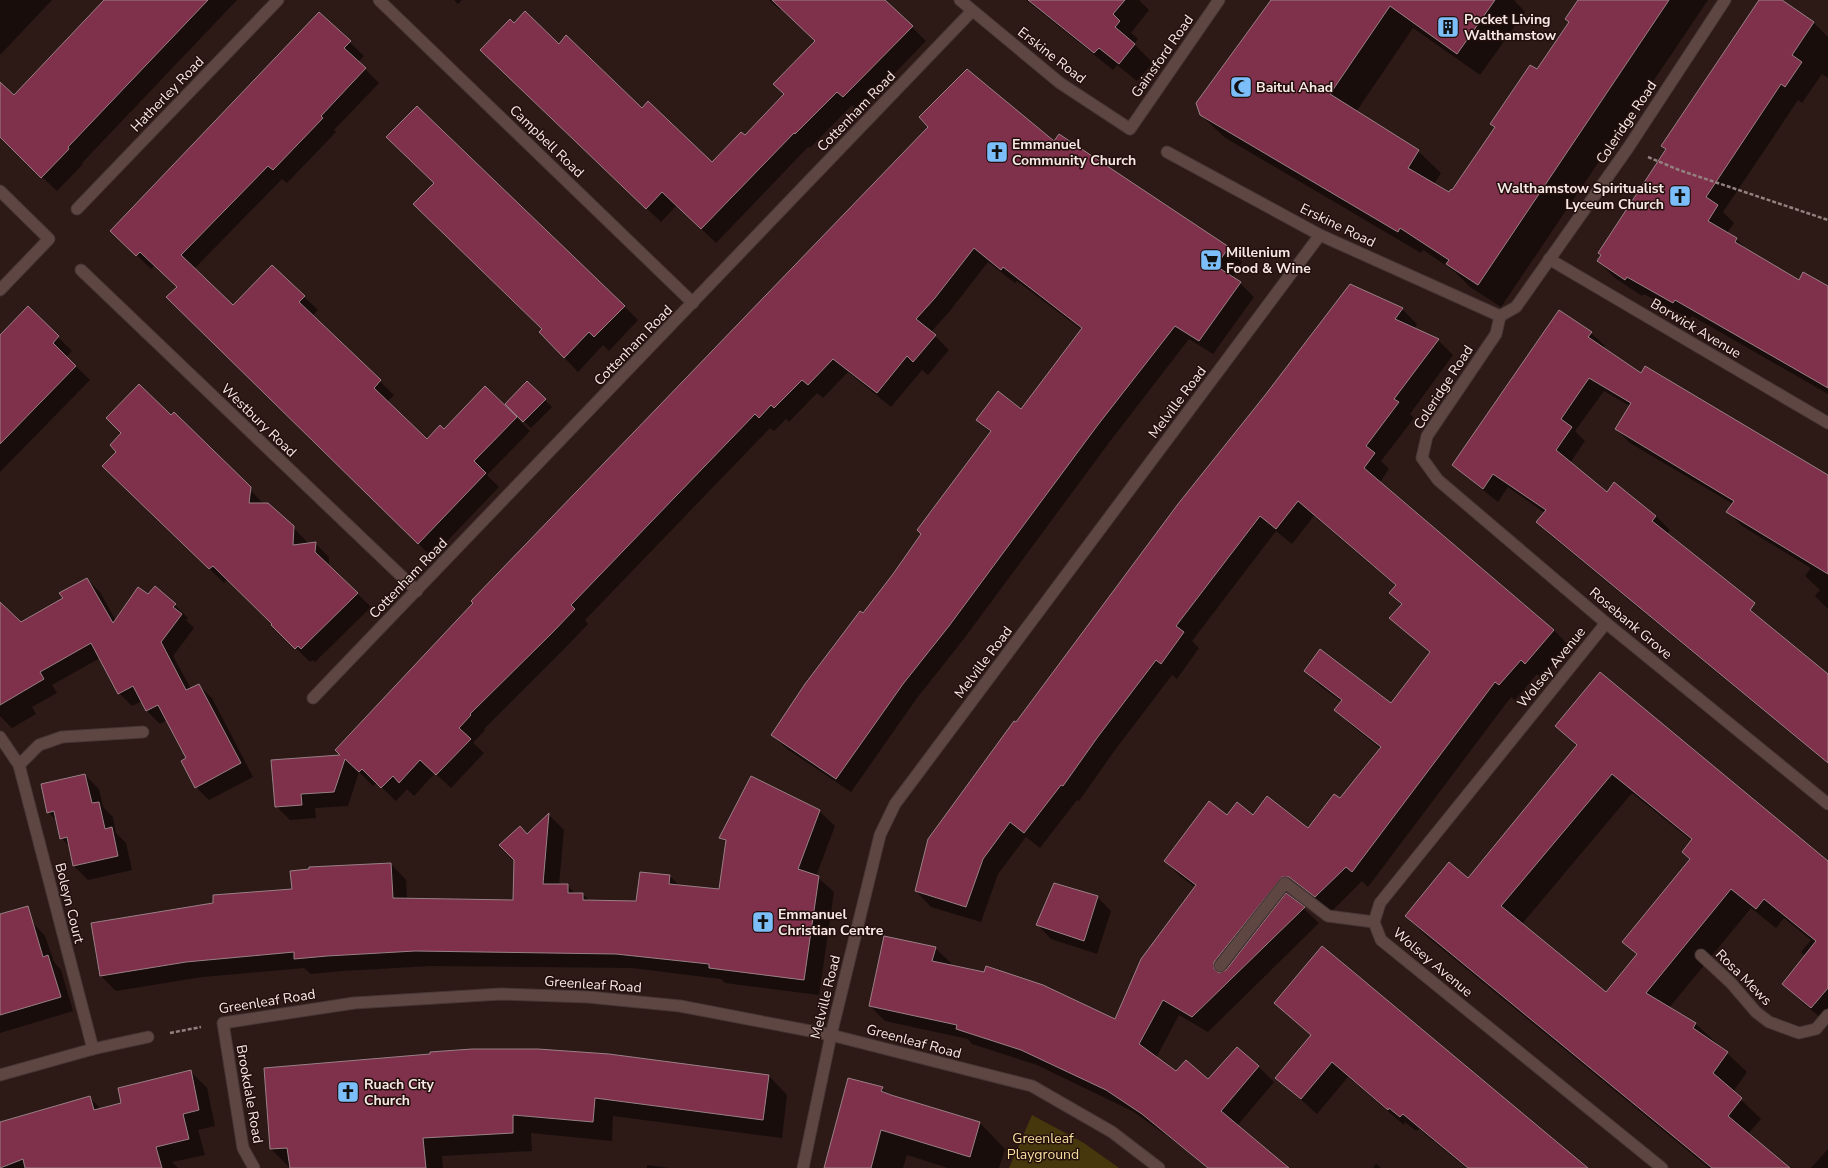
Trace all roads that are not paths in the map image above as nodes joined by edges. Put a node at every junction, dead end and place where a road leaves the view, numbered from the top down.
1 (278, 0) edge
2 (380, 0) edge
3 (960, 0) edge
4 (1219, 0) edge
5 (1725, 0) edge
6 (972, 11) junction
7 (1130, 129) joint
8 (1167, 152) dead end
9 (0, 191) edge
10 (77, 209) dead end
11 (1320, 235) junction
12 (1549, 259) junction
13 (81, 270) dead end
14 (0, 290) edge
15 (693, 303) junction
16 (1500, 316) junction
17 (1828, 423) edge
18 (1422, 458) joint
19 (417, 591) junction
20 (1606, 624) junction
21 (314, 698) dead end
22 (143, 732) dead end
23 (0, 737) edge
24 (19, 765) junction
25 (1828, 804) edge
26 (1374, 922) junction
27 (1701, 955) dead end
28 (1220, 966) dead end
29 (1828, 1015) edge
30 (223, 1023) joint
31 (831, 1034) junction
32 (148, 1037) road end
33 (93, 1049) junction
34 (0, 1075) edge
35 (254, 1168) edge
36 (803, 1168) edge
37 (1159, 1168) edge
38 (1662, 1168) edge

1 - 10 street, Hatherley Road
2 - 15 street, Campbell Road
3 - 6 street, Erskine Road
4 - 7 street, Gainsford Road
5 - 12 street, Coleridge Road
6 - 7 street, Erskine Road
6 - 15 street, Cottenham Road
8 - 11 street, Erskine Road
9 - 14 street
11 - 16 street, Erskine Road
11 - 31 street, Melville Road
12 - 16 street, Coleridge Road
12 - 17 street, Borwick Avenue
13 - 19 street, Westbury Road
15 - 19 street, Cottenham Road
16 - 18 street, Coleridge Road
18 - 20 street, Rosebank Grove
19 - 21 street, Cottenham Road
20 - 25 street, Rosebank Grove
20 - 26 street, Wolsey Avenue
22 - 24 street
23 - 24 street, Boleyn Court
24 - 33 street, Boleyn Court
26 - 28 street
26 - 38 street, Wolsey Avenue
27 - 29 street, Rosa Mews
30 - 31 street, Greenleaf Road
30 - 35 street, Brookdale Road
31 - 36 street, Melville Road
31 - 37 street, Greenleaf Road
32 - 33 street
33 - 34 street

